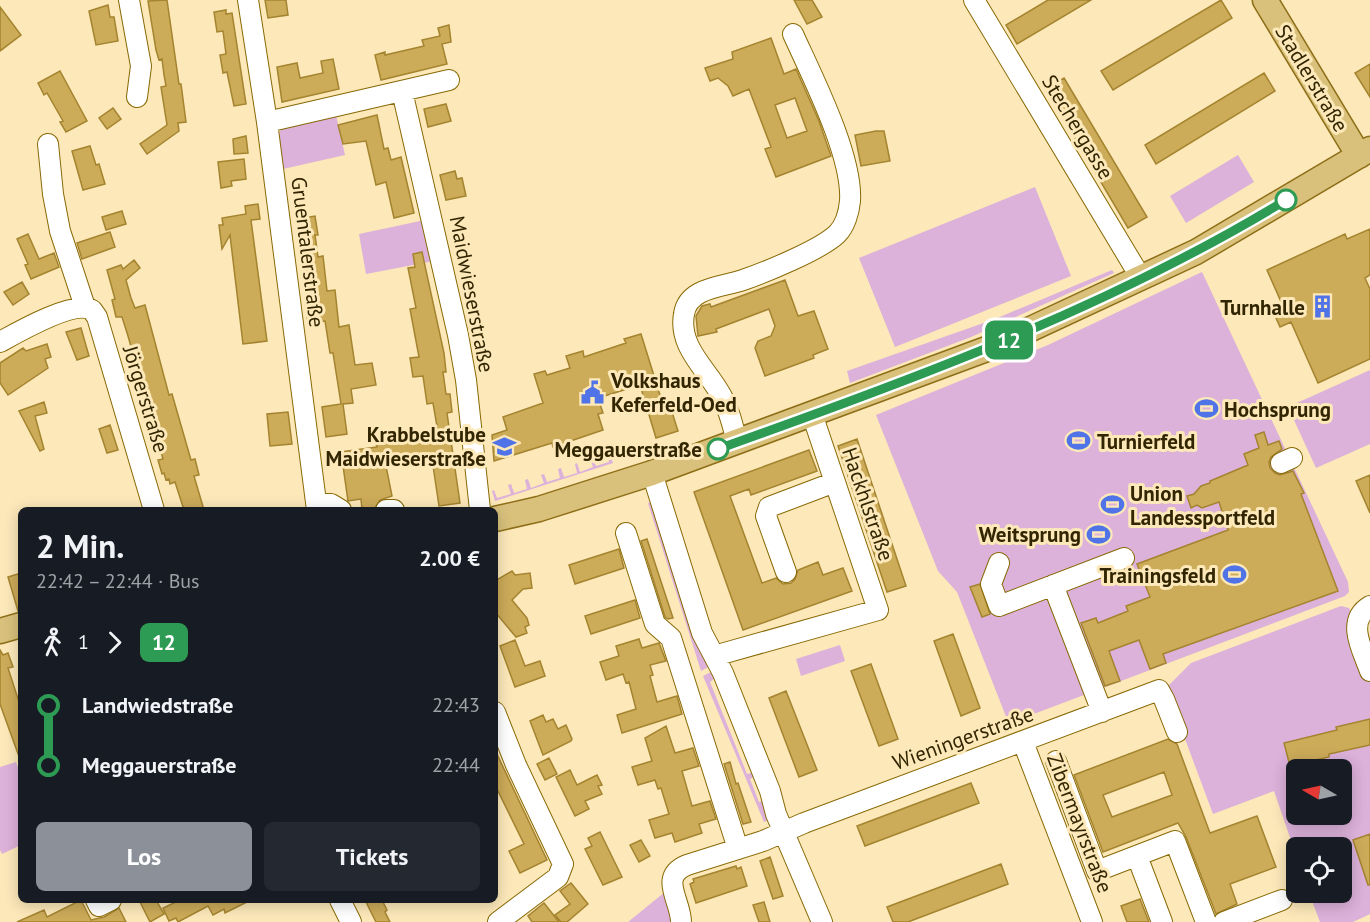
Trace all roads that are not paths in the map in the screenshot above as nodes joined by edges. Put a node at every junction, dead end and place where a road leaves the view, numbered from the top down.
1 (129, 0) edge
2 (248, 0) edge
3 (974, 0) edge
4 (1265, 0) edge
5 (793, 34) dead end
6 (449, 80) dead end
7 (402, 91) junction
8 (137, 97) dead end
9 (267, 123) junction
10 (48, 144) dead end
11 (1365, 153) edge
12 (1141, 278) junction
13 (85, 307) junction
14 (0, 342) edge
15 (812, 414) junction
16 (737, 442) junction
17 (652, 473) junction
18 (835, 482) junction
19 (153, 507) edge
20 (317, 507) edge
21 (336, 507) edge
22 (480, 507) edge
23 (498, 518) edge
24 (627, 533) dead end
25 (1124, 558) dead end
26 (999, 563) dead end
27 (786, 572) dead end
28 (1053, 585) junction
29 (1367, 608) edge
30 (18, 626) edge
31 (0, 632) edge
32 (714, 656) junction
33 (1370, 671) edge
34 (1102, 712) junction
35 (498, 720) edge
36 (1177, 732) dead end
37 (1023, 742) junction
38 (1056, 761) dead end
39 (783, 832) junction
40 (738, 849) junction
41 (1137, 856) junction
42 (1282, 900) dead end
43 (342, 903) edge
44 (351, 922) edge
45 (498, 922) edge
46 (681, 922) edge
47 (822, 922) edge
48 (1092, 922) edge
49 (1162, 922) edge
50 (1206, 922) edge
51 (1224, 922) edge

1 - 8 street
2 - 9 street, Gruentalerstraße
3 - 12 street, Stechergasse
4 - 11 main road, Stadlerstraße
5 - 16 street
6 - 7 street
7 - 9 street
7 - 22 street, Maidwieserstraße
9 - 20 street, Gruentalerstraße
10 - 13 street, Jörgerstraße
11 - 12 main road
12 - 15 main road
13 - 14 street
13 - 19 street, Jörgerstraße
15 - 16 main road
15 - 18 street, Hackhlstraße
16 - 17 main road
17 - 23 main road
17 - 32 street
18 - 27 street
18 - 32 street, Hackhlstraße
20 - 21 street
24 - 40 street
25 - 28 street
26 - 28 street
28 - 34 street
29 - 33 street
30 - 31 main road
32 - 39 street
34 - 36 street, Wieningerstraße
34 - 37 street, Wieningerstraße
35 - 45 street
37 - 39 street, Wieningerstraße
37 - 48 street, Zibermayrstraße
38 - 41 street
39 - 40 street, Wieningerstraße
39 - 47 street
40 - 46 street, Wieningerstraße
41 - 49 street
41 - 50 street
42 - 51 street
43 - 44 street

